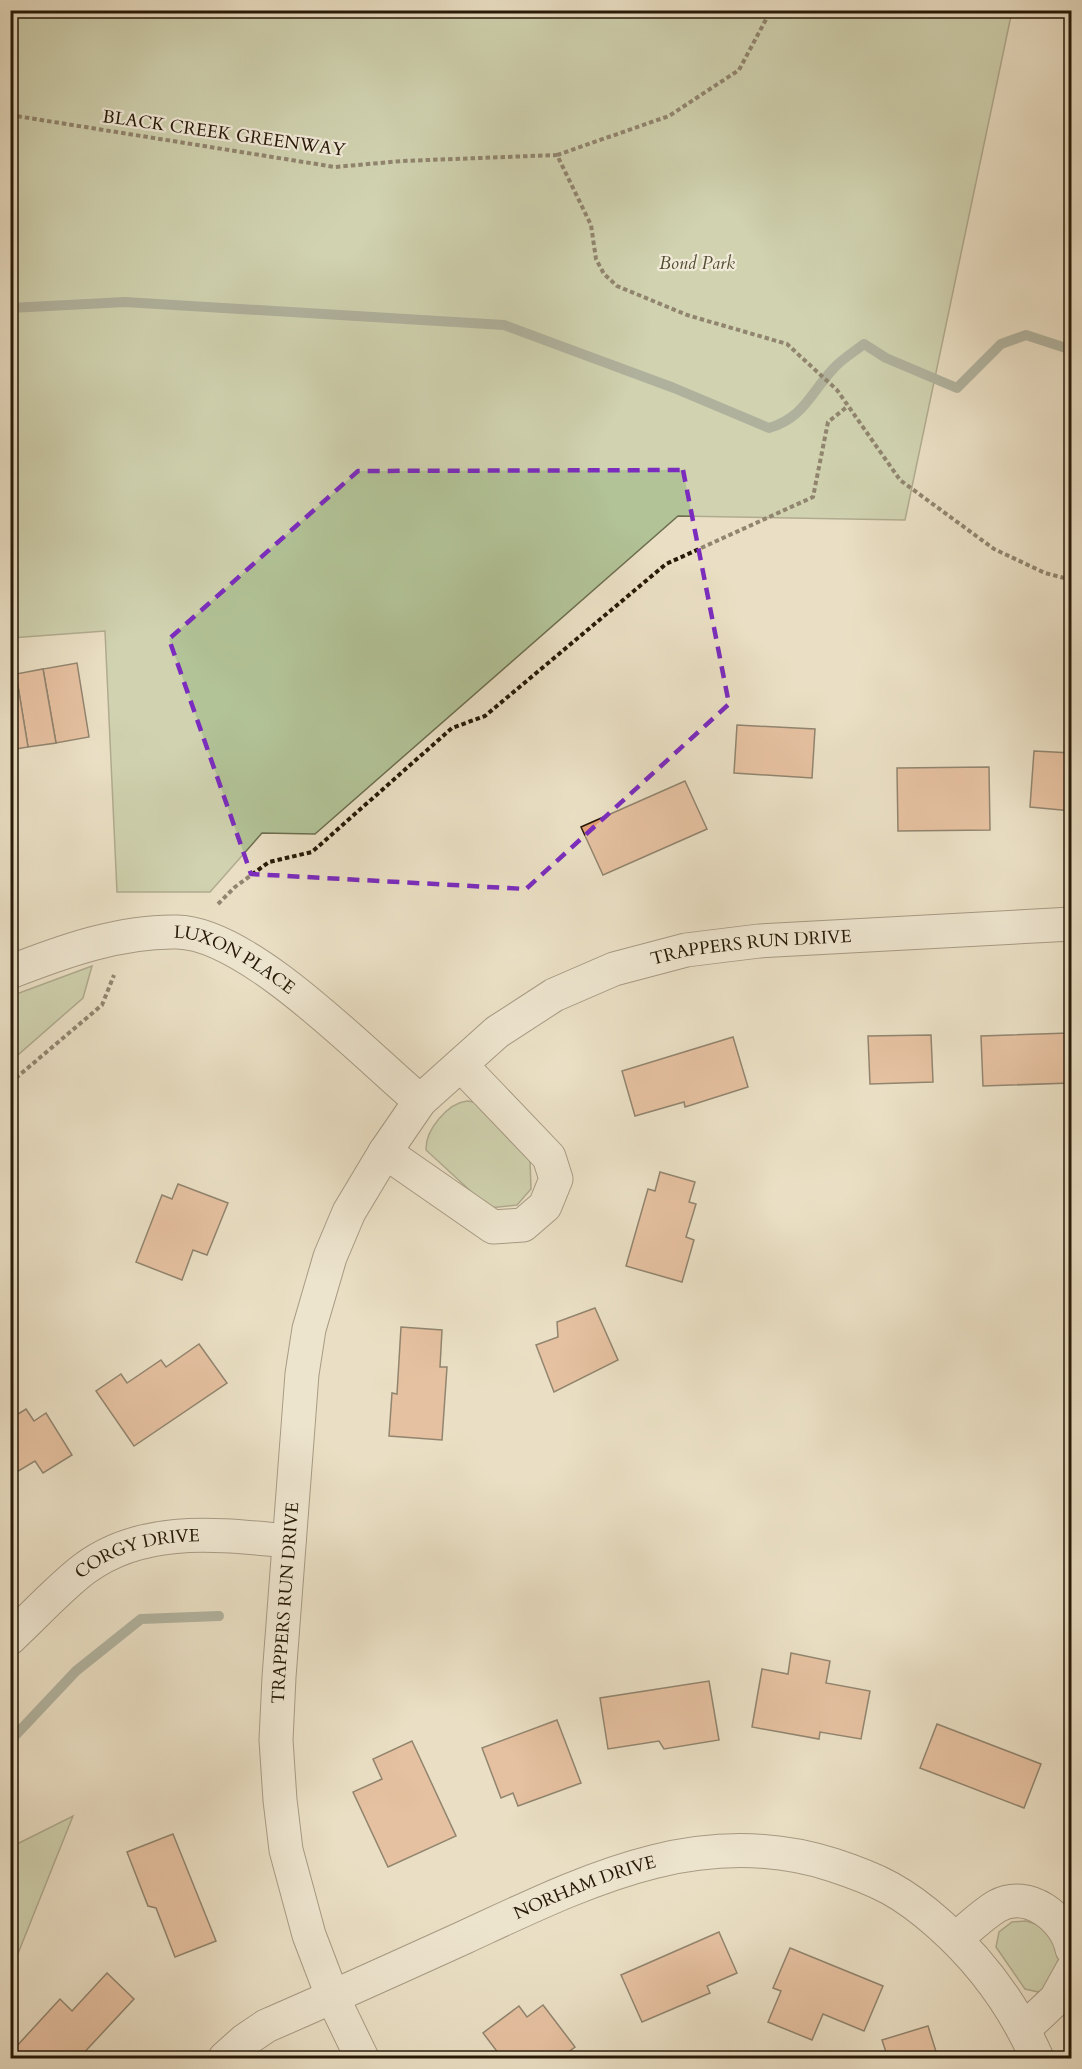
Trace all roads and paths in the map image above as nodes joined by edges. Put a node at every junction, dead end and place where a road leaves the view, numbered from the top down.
1 (771, 10) edge
2 (10, 115) edge
3 (557, 155) junction
4 (848, 406) junction
5 (1071, 580) edge
6 (1071, 924) edge
7 (189, 934) junction
8 (129, 935) junction
9 (10, 972) edge
10 (461, 1065) junction
11 (10, 1083) edge
12 (420, 1101) junction
13 (385, 1152) junction
14 (289, 1541) junction
15 (10, 1638) edge
16 (956, 1939) junction
17 (1071, 1949) edge
18 (1071, 1970) edge
19 (333, 1998) junction
20 (1030, 2044) edge
21 (225, 2058) edge
22 (362, 2058) edge

1 - 3 path, BLACK CREEK GREENWAY
2 - 3 path, BLACK CREEK GREENWAY
3 - 4 path
4 - 5 path
4 - 7 path
6 - 10 street, TRAPPERS RUN DRIVE
7 - 8 street, LUXON PLACE
7 - 12 street, LUXON PLACE
8 - 9 street, LUXON PLACE
8 - 11 path
10 - 12 street, TRAPPERS RUN DRIVE
10 - 13 street
12 - 13 street, TRAPPERS RUN DRIVE
13 - 14 street, TRAPPERS RUN DRIVE
14 - 15 street, CORGY DRIVE
14 - 19 street, TRAPPERS RUN DRIVE
16 - 17 street
16 - 19 street, NORHAM DRIVE
16 - 20 street, NORHAM DRIVE
18 - 20 street, NORHAM DRIVE
19 - 21 street, NORHAM DRIVE
19 - 22 street, TRAPPERS RUN DRIVE

